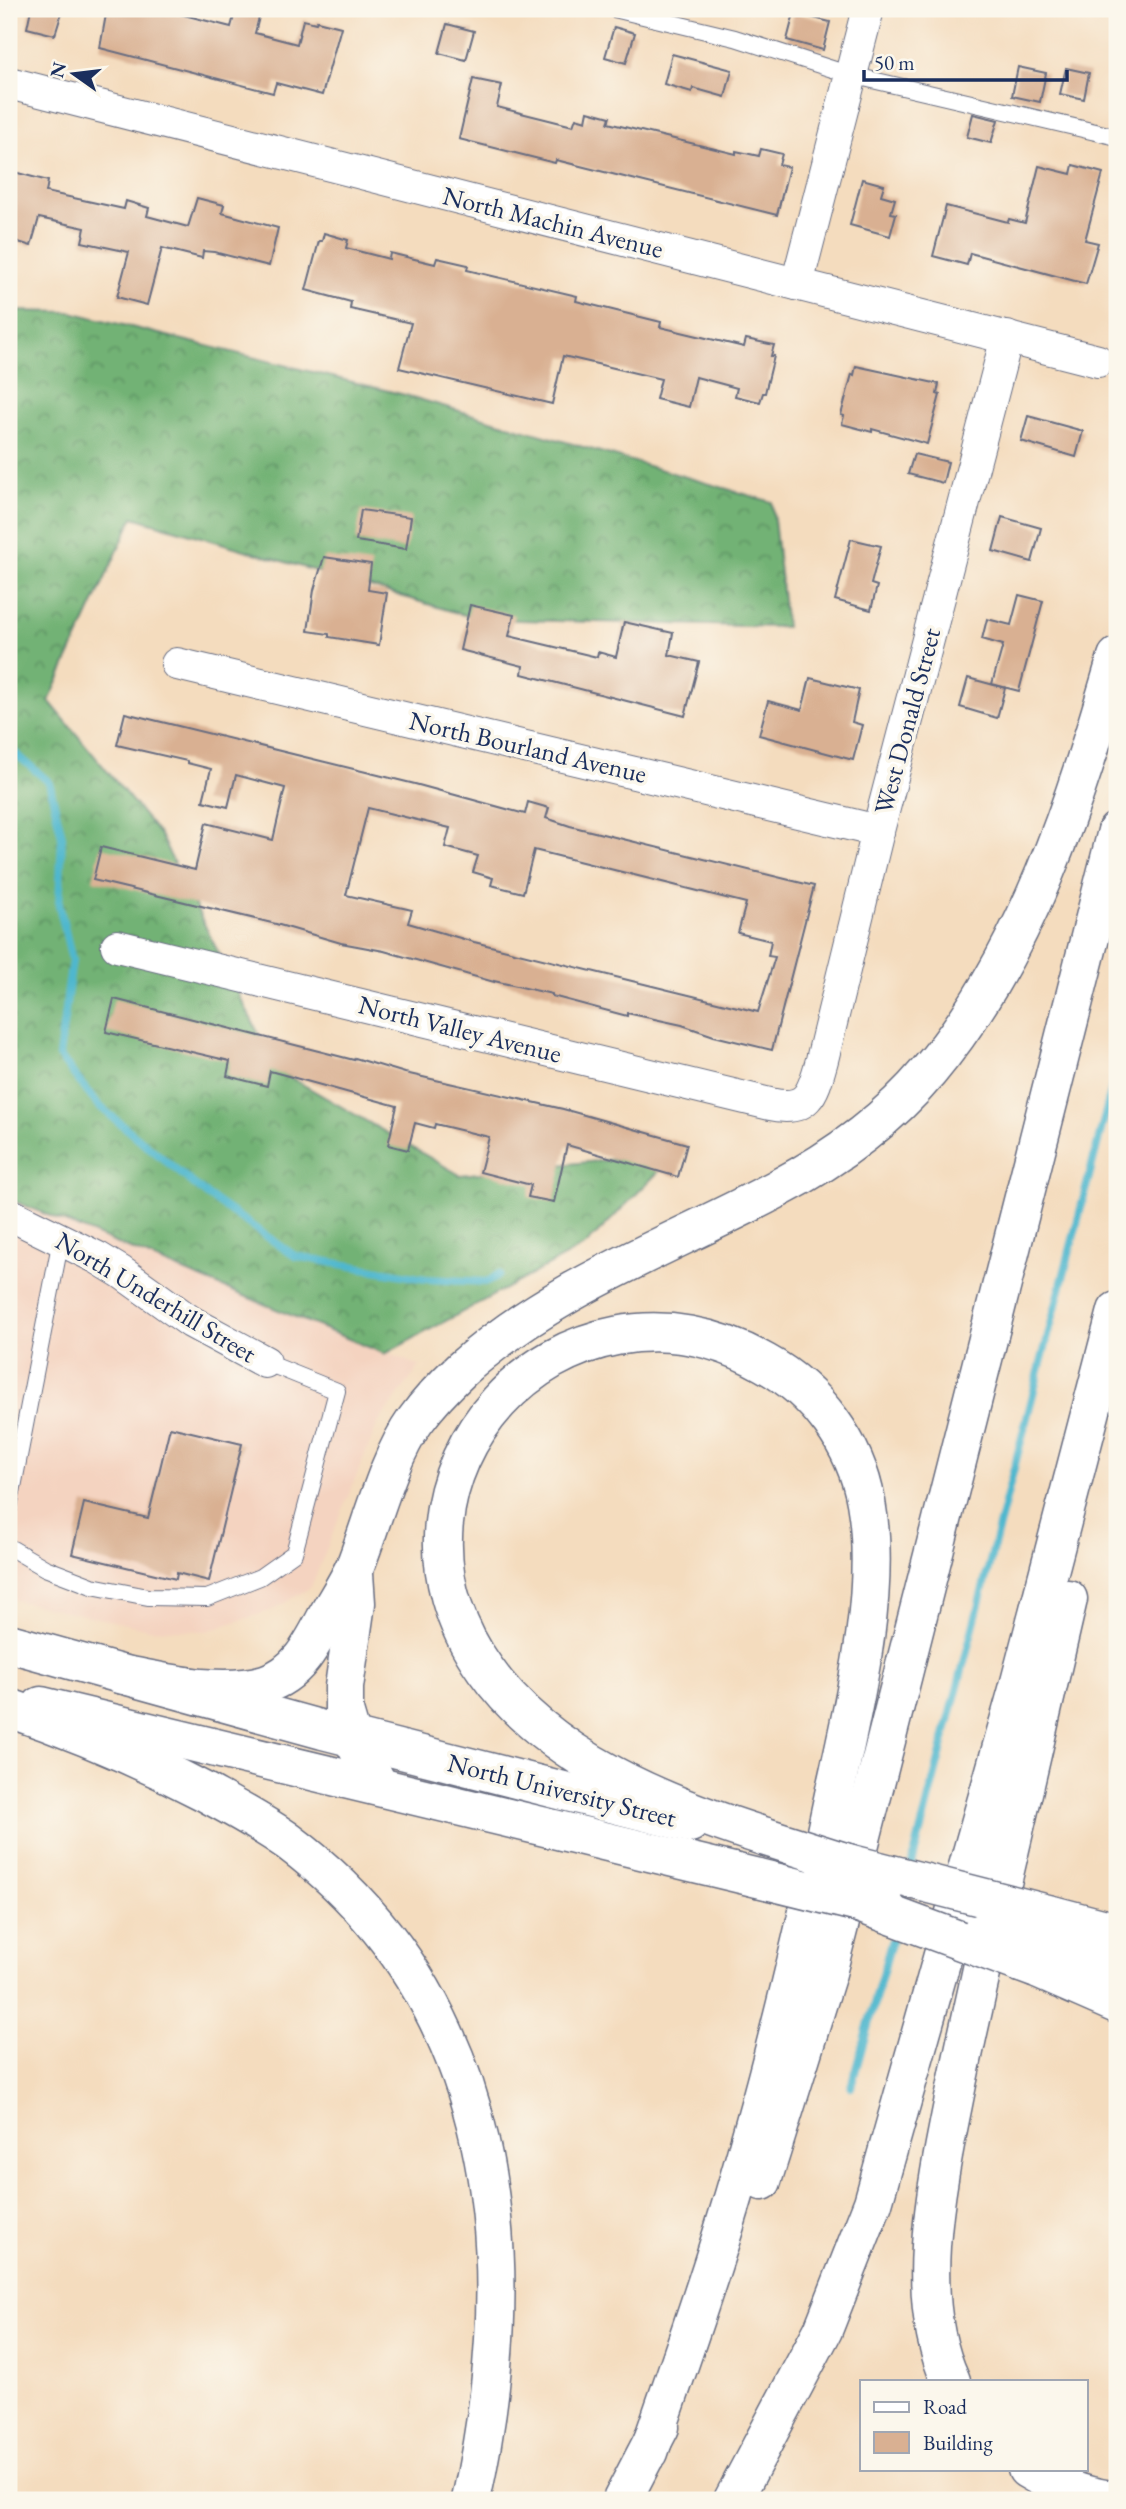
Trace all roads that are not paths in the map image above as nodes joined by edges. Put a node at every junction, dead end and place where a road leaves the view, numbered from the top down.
1 (614, 9) edge
2 (868, 9) edge
3 (851, 75) junction
4 (9, 83) edge
5 (1117, 137) edge
6 (797, 284) junction
7 (1007, 337) junction
8 (1098, 361) dead end
9 (1117, 657) edge
10 (177, 663) dead end
11 (878, 831) junction
12 (1117, 831) edge
13 (117, 946) dead end
14 (803, 1102) joint
15 (9, 1214) edge
16 (61, 1239) junction
17 (1117, 1311) edge
18 (265, 1362) joint
19 (1117, 1380) edge
20 (9, 1508) edge
21 (9, 1546) edge
22 (354, 1569) junction
23 (9, 1643) edge
24 (119, 1674) junction
25 (9, 1698) edge
26 (9, 1708) edge
27 (352, 1738) junction
28 (379, 1786) junction
29 (763, 1852) junction
30 (1117, 1932) edge
31 (1044, 1944) junction
32 (1117, 1968) edge
33 (1117, 2004) edge
34 (951, 2380) edge
35 (649, 2452) junction
36 (1029, 2470) edge
37 (471, 2500) edge
38 (622, 2500) edge
39 (733, 2500) edge
40 (1111, 2500) edge

1 - 3 lane
2 - 3 street
3 - 5 lane
3 - 6 street
4 - 6 street, North Machin Avenue
6 - 7 street, North Machin Avenue
7 - 8 street, North Machin Avenue
7 - 11 street, West Donald Street
9 - 22 main road
10 - 11 street, North Bourland Avenue
11 - 14 street, West Donald Street
12 - 35 main road
13 - 14 street, North Valley Avenue
15 - 16 street, North Underhill Street
16 - 18 street, North Underhill Street
16 - 20 lane
17 - 39 main road
18 - 21 lane
19 - 34 main road
22 - 24 main road
22 - 27 main road
23 - 24 main road, North University Street
24 - 27 main road, North University Street
25 - 28 main road, North University Street
26 - 37 main road
27 - 28 main road
27 - 29 main road, North University Street
28 - 29 main road, North University Street
29 - 31 main road, bridge
29 - 31 main road, North University Street, bridge
29 - 35 main road
30 - 31 main road
31 - 32 main road
31 - 33 main road
35 - 38 main road
36 - 40 main road

